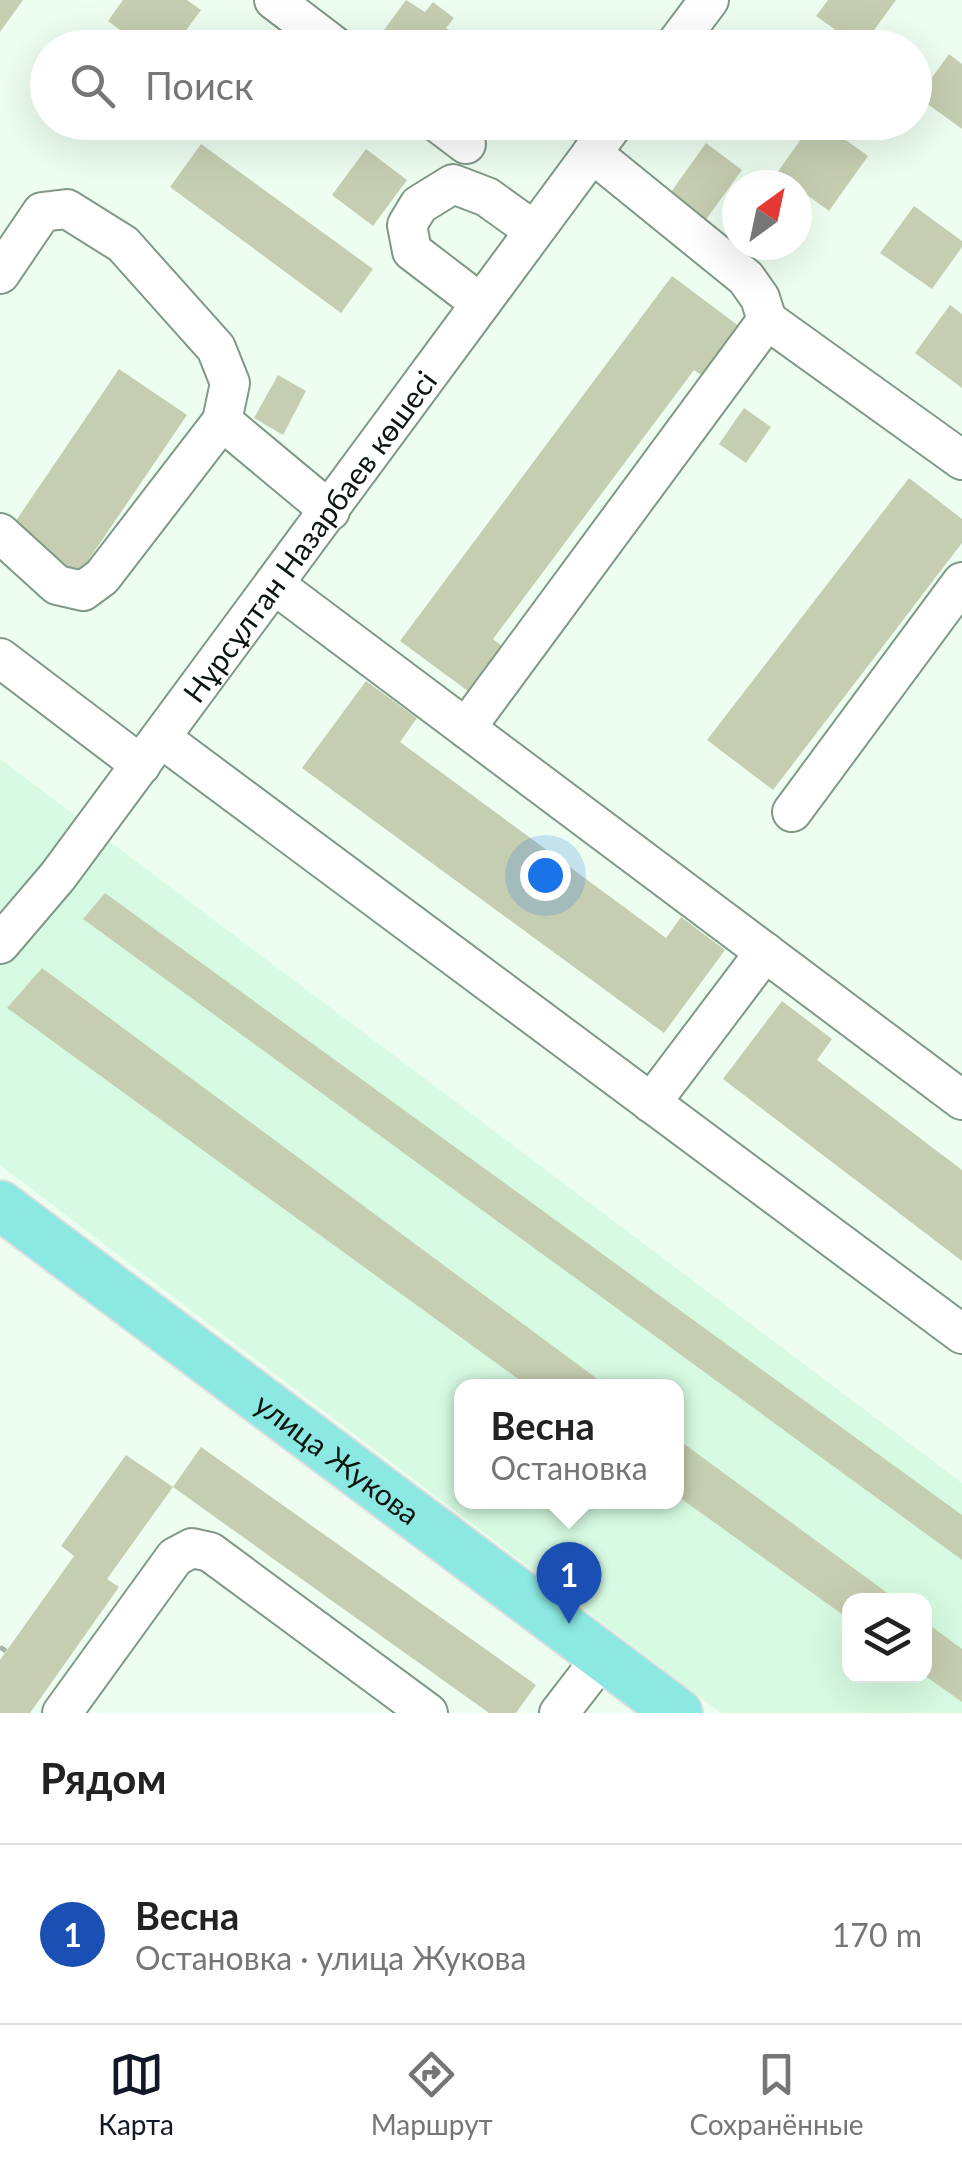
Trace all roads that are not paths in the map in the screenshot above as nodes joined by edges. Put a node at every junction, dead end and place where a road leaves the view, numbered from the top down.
1 (274, 0) edge
2 (709, 0) edge
3 (313, 30) edge
4 (686, 30) edge
5 (601, 140) edge
6 (592, 152) junction
7 (533, 230) junction
8 (0, 274) edge
9 (480, 303) junction
10 (767, 320) junction
11 (222, 421) junction
12 (962, 460) edge
13 (330, 511) junction
14 (0, 533) edge
15 (962, 582) edge
16 (275, 586) junction
17 (0, 658) edge
18 (466, 728) junction
19 (151, 752) junction
20 (792, 812) dead end
21 (0, 944) edge
22 (765, 952) junction
23 (962, 1100) edge
24 (651, 1102) junction
25 (0, 1204) edge
26 (962, 1334) edge
27 (603, 1656) junction
28 (62, 1713) edge
29 (428, 1713) edge
30 (559, 1713) edge
31 (678, 1713) edge

1 - 3 street
2 - 4 street
5 - 6 street, Нұрсұлтан Назарбаев көшесі
6 - 7 street, Нұрсұлтан Назарбаев көшесі
6 - 10 street
7 - 9 street, Нұрсұлтан Назарбаев көшесі
7 - 9 street
8 - 11 street
9 - 13 street, Нұрсұлтан Назарбаев көшесі
10 - 12 street
10 - 18 street
11 - 13 street
11 - 14 street
13 - 16 street, Нұрсұлтан Назарбаев көшесі
15 - 20 street
16 - 18 street
16 - 19 street, Нұрсұлтан Назарбаев көшесі
17 - 19 street
18 - 22 street
19 - 21 street, Нұрсұлтан Назарбаев көшесі
19 - 24 street
22 - 23 street
22 - 24 street
24 - 26 street
25 - 27 main road, улица Жукова
27 - 30 street
27 - 31 main road, улица Жукова
28 - 29 street

